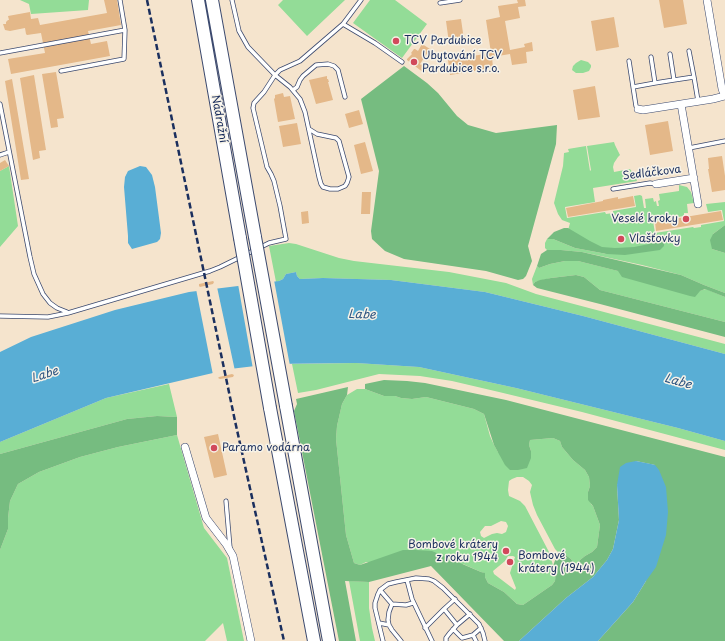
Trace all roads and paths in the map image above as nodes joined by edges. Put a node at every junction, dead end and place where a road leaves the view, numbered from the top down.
1 (120, 0) edge
2 (198, 0) edge
3 (212, 0) edge
4 (232, 0) edge
5 (361, 0) edge
6 (460, 0) edge
7 (707, 0) edge
8 (440, 3) dead end
9 (343, 24) junction
10 (125, 30) junction
11 (689, 51) dead end
12 (0, 53) edge
13 (670, 54) dead end
14 (651, 57) dead end
15 (629, 61) dead end
16 (402, 62) dead end
17 (60, 71) dead end
18 (275, 75) junction
19 (694, 77) junction
20 (674, 80) junction
21 (655, 83) junction
22 (633, 87) junction
23 (293, 90) junction
24 (725, 96) edge
25 (345, 98) dead end
26 (698, 101) junction
27 (0, 104) edge
28 (680, 104) junction
29 (638, 109) joint
30 (2, 124) edge
31 (309, 129) junction
32 (725, 141) edge
33 (688, 148) junction
34 (9, 152) junction
35 (0, 155) edge
36 (694, 178) junction
37 (656, 184) joint
38 (613, 189) dead end
39 (698, 204) dead end
40 (68, 313) junction
41 (0, 316) edge
42 (185, 447) dead end
43 (226, 502) dead end
44 (230, 550) junction
45 (407, 580) junction
46 (380, 590) junction
47 (454, 599) junction
48 (413, 603) junction
49 (392, 604) junction
50 (444, 609) junction
51 (470, 614) junction
52 (379, 623) junction
53 (389, 625) junction
54 (457, 625) junction
55 (425, 628) junction
56 (481, 628) junction
57 (453, 629) junction
58 (473, 635) junction
59 (462, 639) edge
60 (251, 641) edge
61 (315, 641) edge
62 (329, 641) edge
63 (383, 641) edge
64 (401, 641) edge
65 (432, 641) edge
66 (446, 641) edge
67 (476, 641) edge
68 (485, 641) edge

1 - 10 lane
2 - 61 main road, Nádražní, bridge
3 - 62 main road, Nádražní, bridge
4 - 18 lane
5 - 9 lane
6 - 8 lane
7 - 24 street
9 - 16 lane
9 - 18 lane
10 - 12 lane
10 - 17 lane
11 - 19 lane
13 - 20 lane
14 - 21 lane
15 - 22 lane
18 - 23 lane
18 - 40 lane
19 - 20 lane
19 - 26 lane
20 - 21 lane
21 - 22 lane
22 - 29 lane
23 - 25 lane
23 - 31 lane
24 - 26 street
26 - 28 street
27 - 30 lane
28 - 29 street
28 - 33 street, Sedláčkova
30 - 34 lane
31 - 31 lane
32 - 33 lane
33 - 36 street, Sedláčkova
34 - 35 lane
34 - 40 lane
36 - 37 street, Sedláčkova
36 - 39 street, Sedláčkova
37 - 38 lane, Sedláčkova
40 - 41 lane
42 - 44 street
43 - 44 lane
44 - 60 street
45 - 46 lane
45 - 47 lane
45 - 48 lane
46 - 49 lane
46 - 52 lane
47 - 50 lane
47 - 51 lane
48 - 49 lane
48 - 55 lane
49 - 53 lane
50 - 54 lane
50 - 55 lane
51 - 54 lane
51 - 56 lane
52 - 53 lane
52 - 63 lane
53 - 64 lane
54 - 57 lane
55 - 65 lane
56 - 58 lane
56 - 68 lane
57 - 59 lane
57 - 66 lane
58 - 59 lane
58 - 67 lane

